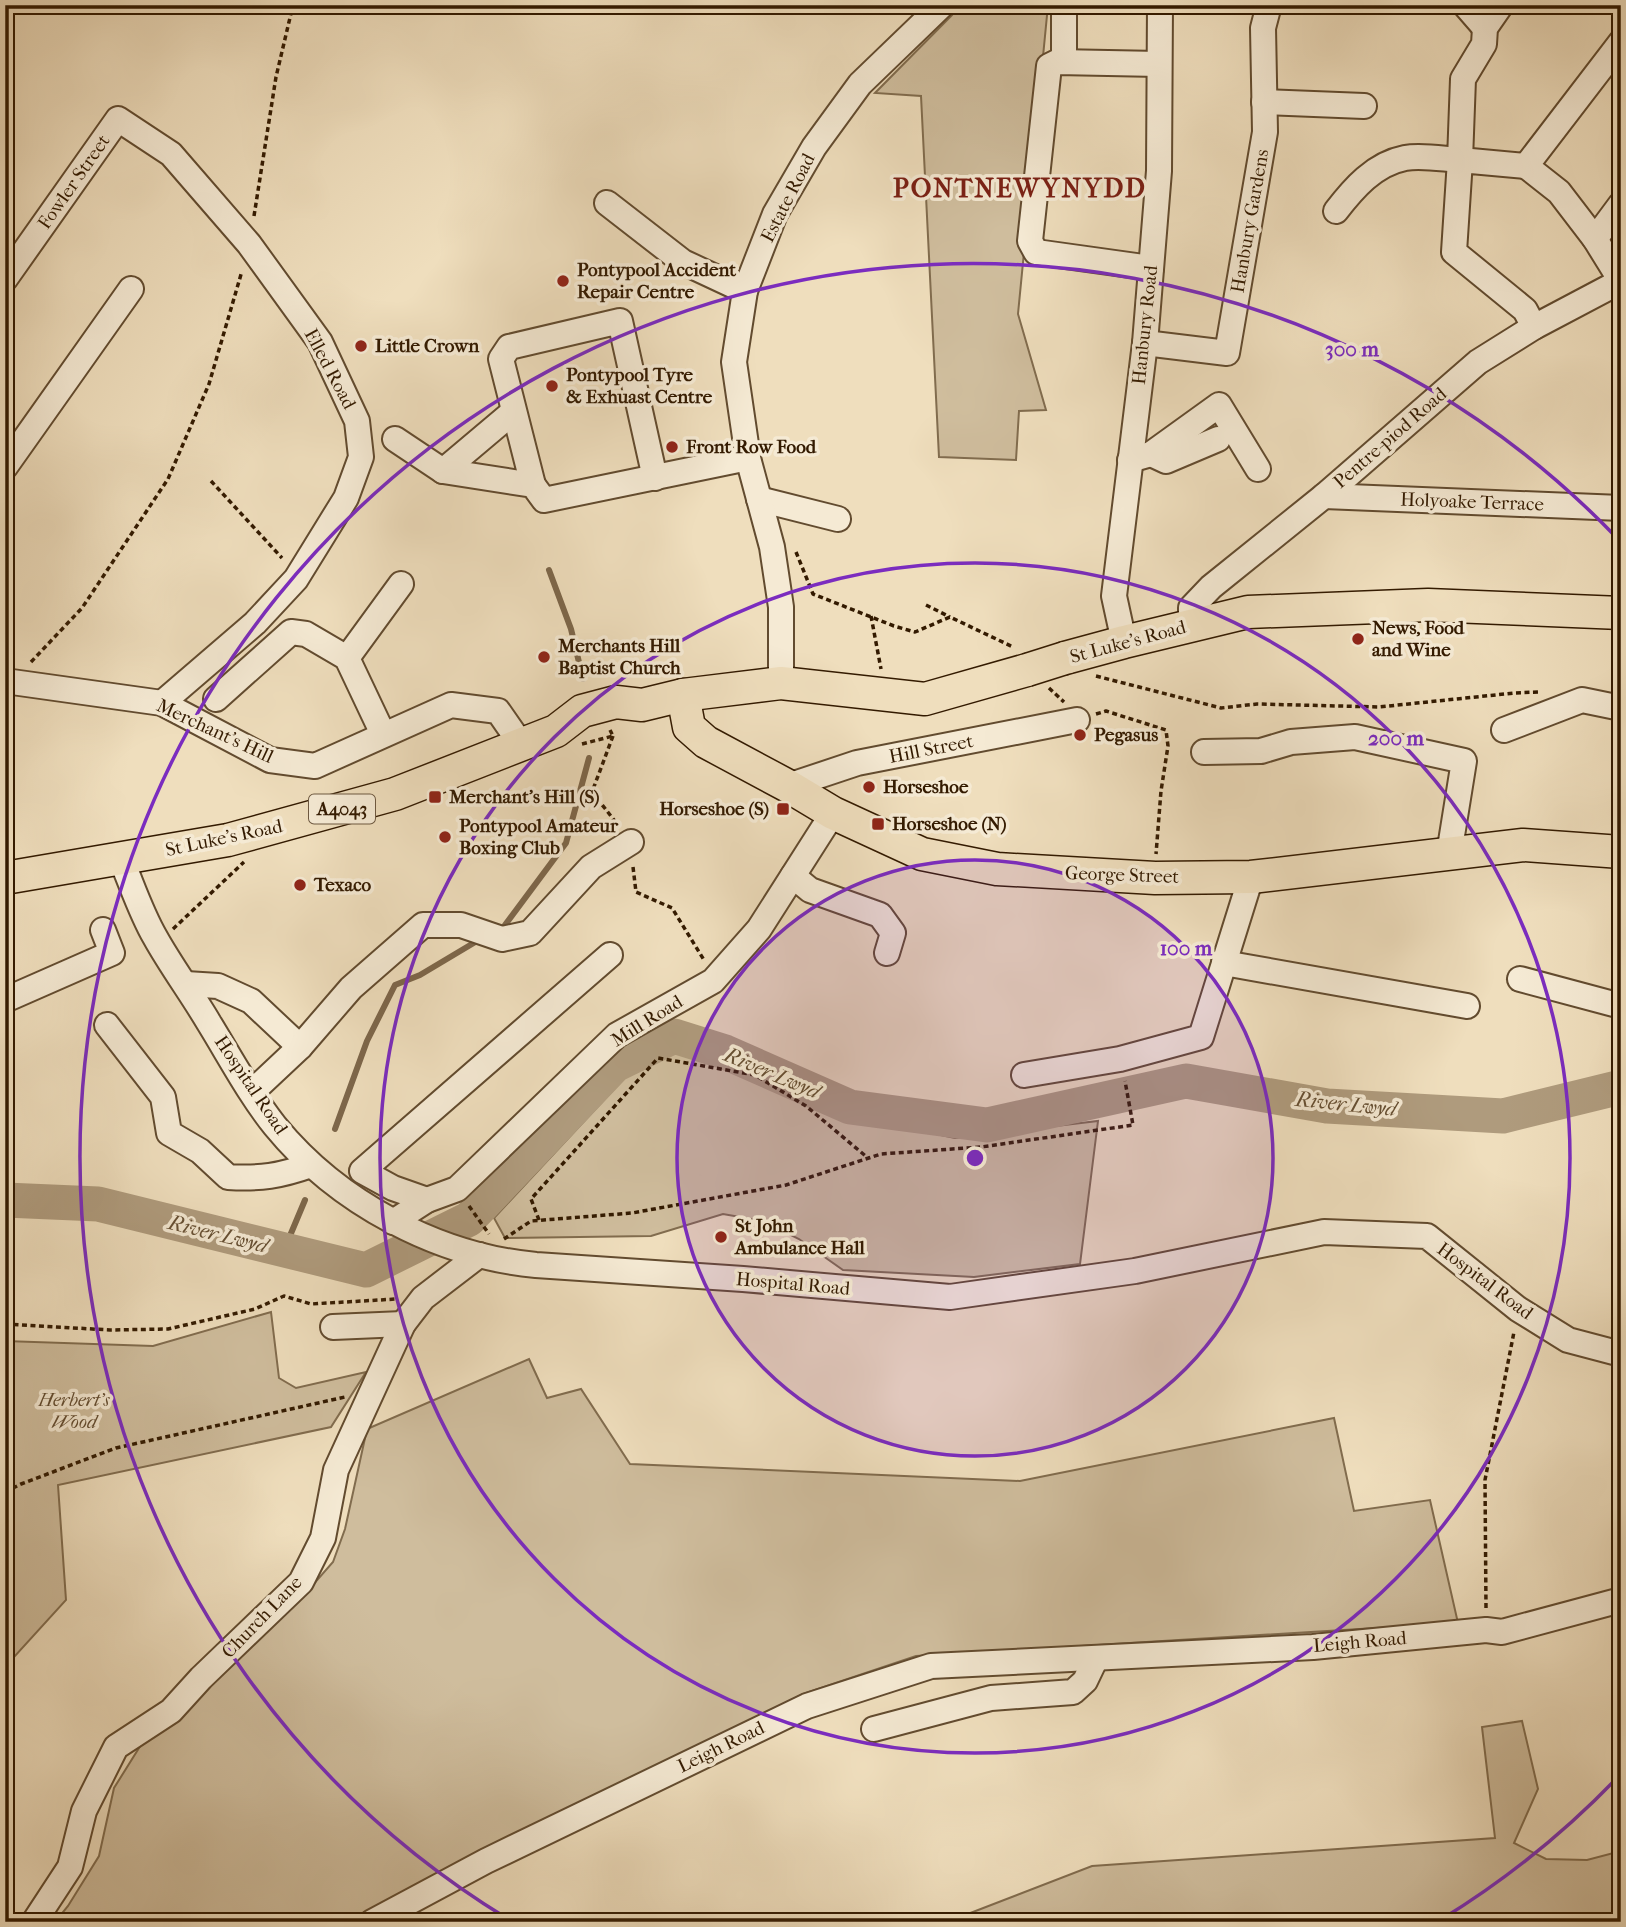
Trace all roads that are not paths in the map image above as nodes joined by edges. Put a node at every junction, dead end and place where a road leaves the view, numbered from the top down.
1 (1064, 5) edge
2 (1160, 5) edge
3 (1269, 5) edge
4 (1465, 5) edge
5 (1501, 5) edge
6 (933, 8) edge
7 (1485, 28) junction
8 (1621, 42) edge
9 (1064, 62) junction
10 (1159, 64) junction
11 (1264, 102) junction
12 (1364, 106) dead end
13 (118, 119) joint
14 (1460, 160) junction
15 (1526, 166) junction
16 (607, 203) dead end
17 (1621, 204) edge
18 (1336, 211) dead end
19 (1595, 239) junction
20 (1151, 268) junction
21 (5, 279) edge
22 (1621, 281) edge
23 (131, 289) dead end
24 (745, 290) junction
25 (1534, 327) junction
26 (1144, 343) junction
27 (513, 412) junction
28 (394, 439) dead end
29 (1218, 439) dead end
30 (1141, 457) junction
31 (748, 458) junction
32 (5, 467) edge
33 (1258, 469) dead end
34 (443, 471) junction
35 (654, 478) junction
36 (533, 485) junction
37 (1324, 496) junction
38 (760, 499) junction
39 (1621, 508) edge
40 (838, 519) dead end
41 (401, 584) dead end
42 (1621, 613) edge
43 (1191, 626) junction
44 (1124, 642) junction
45 (347, 658) junction
46 (8, 682) edge
47 (781, 684) junction
48 (683, 695) junction
49 (216, 699) dead end
50 (162, 703) junction
51 (1621, 708) edge
52 (1077, 720) road end
53 (1504, 730) dead end
54 (383, 734) junction
55 (521, 744) junction
56 (1204, 752) dead end
57 (788, 786) junction
58 (833, 813) junction
59 (631, 842) dead end
60 (1621, 852) edge
61 (1449, 854) junction
62 (121, 859) junction
63 (793, 876) junction
64 (1251, 877) junction
65 (5, 878) edge
66 (103, 930) dead end
67 (887, 953) dead end
68 (610, 955) dead end
69 (1224, 963) junction
70 (1520, 979) dead end
71 (186, 984) junction
72 (5, 1000) edge
73 (1467, 1006) dead end
74 (1621, 1006) edge
75 (107, 1025) dead end
76 (300, 1047) junction
77 (1024, 1075) dead end
78 (252, 1092) junction
79 (311, 1165) junction
80 (427, 1200) junction
81 (393, 1222) junction
82 (478, 1247) junction
83 (403, 1324) junction
84 (333, 1327) dead end
85 (1621, 1354) edge
86 (1621, 1600) edge
87 (1096, 1658) junction
88 (874, 1729) dead end
89 (34, 1922) edge
90 (372, 1922) edge

1 - 9 street
2 - 10 street, Hanbury Road
3 - 11 street, Hanbury Gardens
4 - 7 street
5 - 7 street
6 - 24 street, Estate Road
7 - 14 street
8 - 15 street
9 - 10 street
9 - 20 street
10 - 20 street, Hanbury Road
11 - 12 street
11 - 26 street, Hanbury Gardens
13 - 21 street, Fowler Street
13 - 50 street, Elled Road
14 - 15 street
14 - 18 street
14 - 25 street
15 - 19 street
16 - 24 street
17 - 19 street
19 - 22 street
20 - 26 street, Hanbury Road
22 - 25 street, Pentre-piod Road
23 - 32 street
24 - 31 street, Estate Road
25 - 37 street, Pentre-piod Road
26 - 30 street, Hanbury Road
27 - 34 street
27 - 35 street
27 - 36 street
28 - 34 street
29 - 30 street
30 - 33 street
30 - 44 street, Hanbury Road
31 - 35 street
31 - 38 street, Estate Road
34 - 36 street
35 - 36 street
37 - 39 street, Holyoake Terrace
37 - 43 street, Pentre-piod Road
38 - 40 street
38 - 47 street, Estate Road
41 - 45 street
42 - 43 main road, St Luke's Road / A4043
43 - 44 main road, St Luke's Road / A4043
44 - 47 main road, St Luke's Road / A4043, bridge
45 - 49 street
45 - 54 street
46 - 50 street, Merchant's Hill
47 - 48 main road, St Luke's Road / A4043
48 - 55 main road, St Luke's Road / A4043
48 - 57 main road, George Street
50 - 54 street, Merchant's Hill
51 - 53 street
52 - 57 street, Hill Street
54 - 55 street, Merchant's Hill
55 - 62 main road, St Luke's Road / A4043
56 - 61 street
57 - 58 main road, George Street
58 - 63 street, Mill Road
58 - 64 main road, George Street
59 - 76 street
60 - 61 main road, George Street
61 - 64 main road, George Street
62 - 65 main road, St Luke's Road / A4043
62 - 71 street, Hospital Road
63 - 67 street
63 - 80 street, Mill Road
64 - 69 street
66 - 72 street
68 - 80 street
69 - 73 street
69 - 77 street
70 - 74 street
71 - 76 street
71 - 78 street, Hospital Road
75 - 79 street
76 - 78 street
78 - 79 street, Hospital Road
79 - 81 street, Hospital Road
80 - 81 street, Mill Road
81 - 82 street, Hospital Road
82 - 83 street, Church Lane
82 - 85 street, Hospital Road
83 - 84 street
83 - 89 street, Church Lane
86 - 87 street, Leigh Road
87 - 88 street
87 - 90 street, Leigh Road

